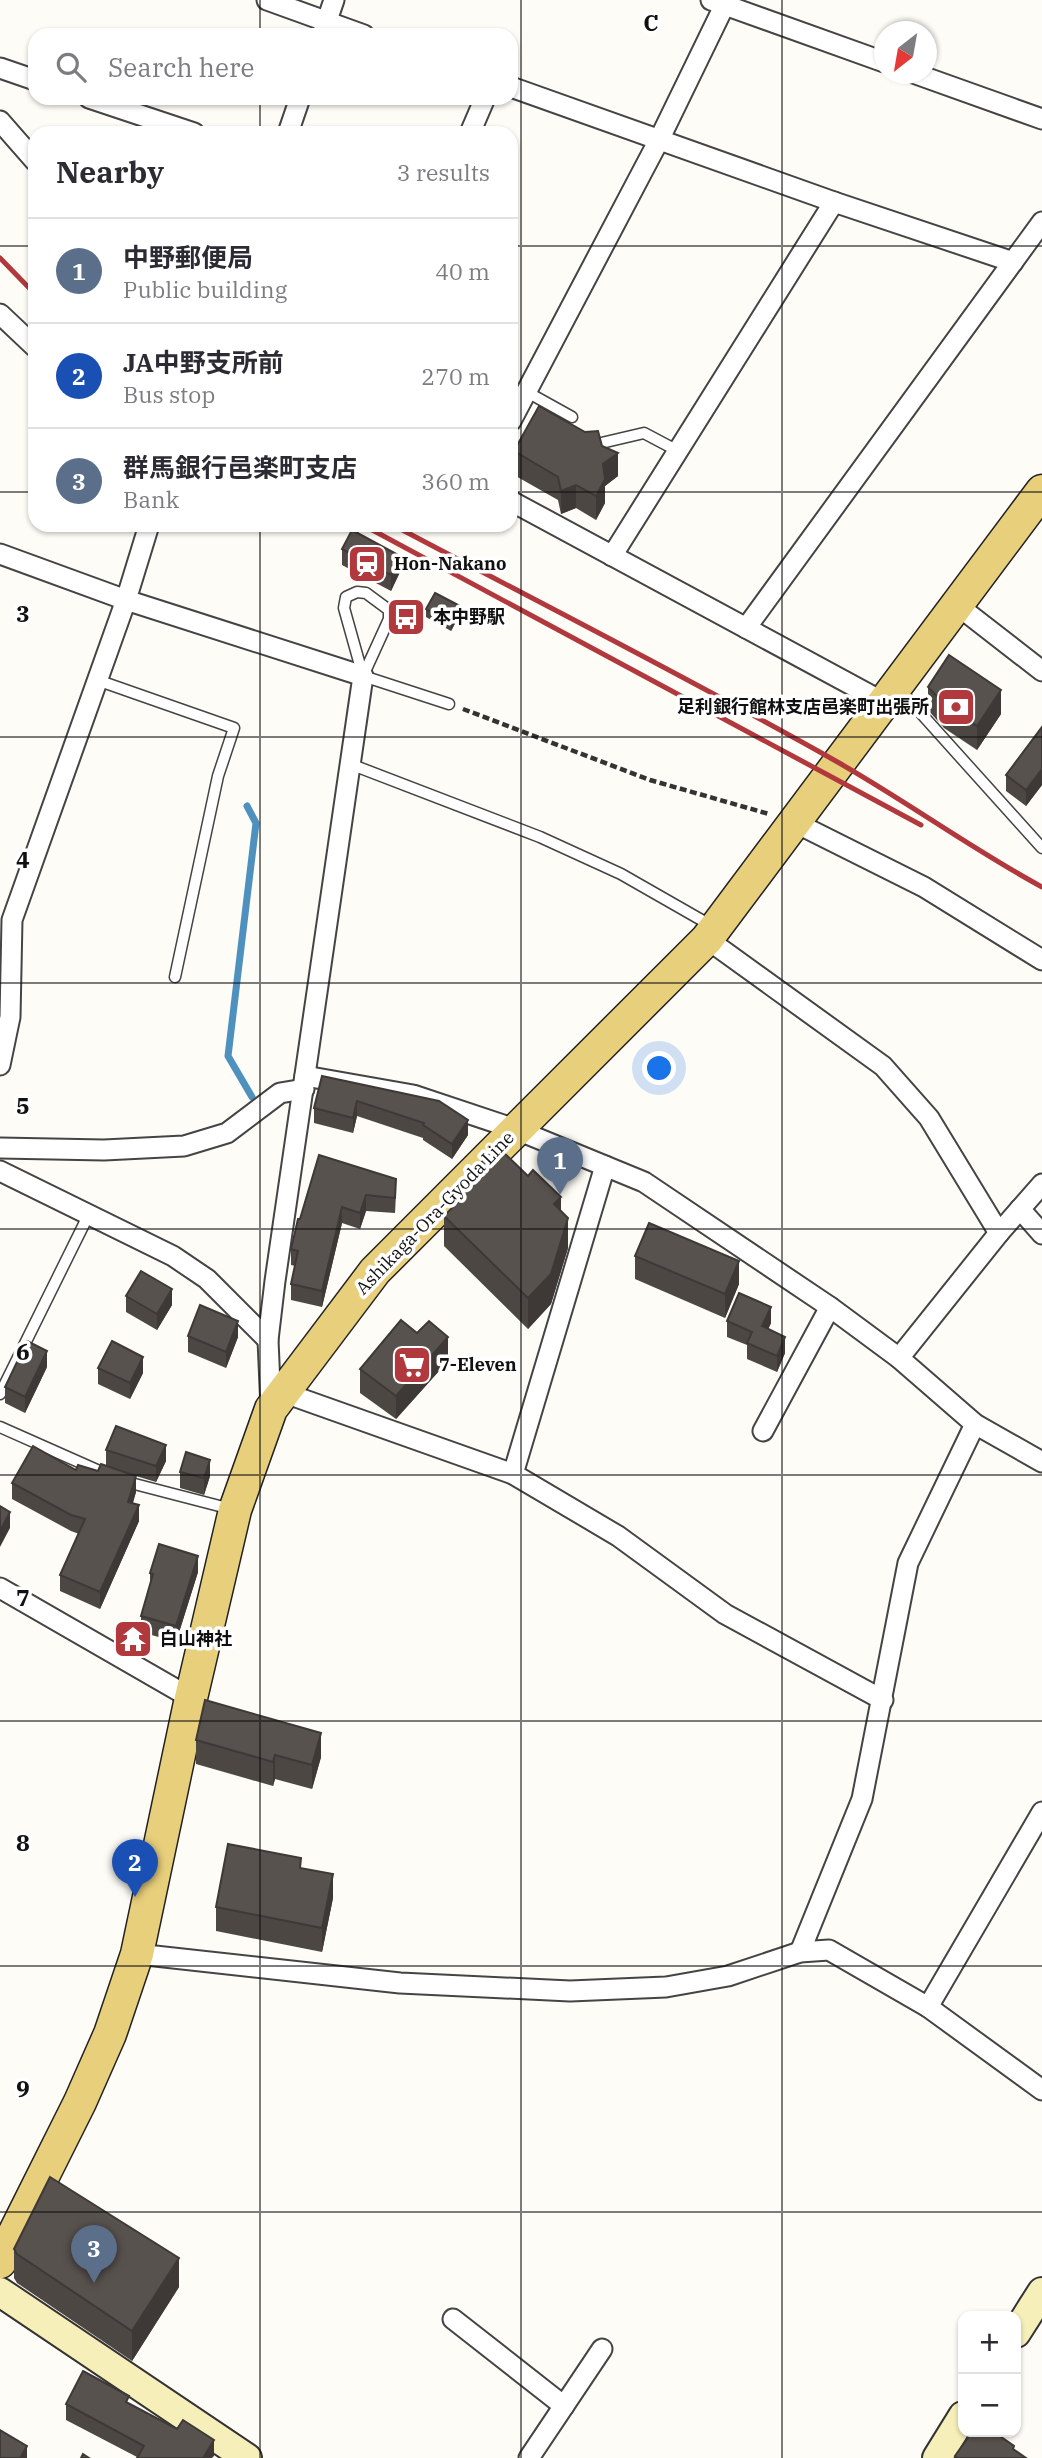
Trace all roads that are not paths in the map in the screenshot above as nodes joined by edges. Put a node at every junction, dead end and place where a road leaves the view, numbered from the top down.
1 (267, 0) edge
2 (334, 0) edge
3 (721, 2) edge
4 (324, 28) edge
5 (874, 58) edge
6 (0, 68) edge
7 (28, 78) edge
8 (937, 82) edge
9 (518, 90) edge
10 (110, 105) edge
11 (298, 105) edge
12 (482, 105) edge
13 (1042, 119) edge
14 (0, 121) edge
15 (173, 126) edge
16 (290, 126) edge
17 (473, 126) edge
18 (659, 140) junction
19 (28, 153) edge
20 (834, 202) junction
21 (1042, 222) edge
22 (1013, 262) junction
23 (0, 314) edge
24 (28, 340) edge
25 (527, 392) junction
26 (518, 408) edge
27 (572, 417) dead end
28 (597, 444) edge
29 (678, 451) junction
30 (1042, 491) edge
31 (518, 505) edge
32 (147, 532) edge
33 (0, 554) edge
34 (612, 556) junction
35 (126, 600) junction
36 (957, 606) junction
37 (746, 628) junction
38 (1042, 671) edge
39 (363, 676) junction
40 (97, 680) junction
41 (891, 695) junction
42 (449, 704) road end
43 (350, 764) junction
44 (788, 820) junction
45 (1042, 848) edge
46 (6, 917) edge
47 (711, 934) junction
48 (1042, 960) edge
49 (175, 977) dead end
50 (0, 1065) edge
51 (305, 1083) junction
52 (515, 1129) junction
53 (0, 1148) edge
54 (605, 1166) junction
55 (0, 1171) edge
56 (1042, 1184) edge
57 (1020, 1209) junction
58 (89, 1214) junction
59 (999, 1233) junction
60 (1042, 1234) edge
61 (830, 1307) junction
62 (268, 1340) junction
63 (899, 1358) junction
64 (0, 1394) edge
65 (276, 1400) junction
66 (975, 1424) junction
67 (0, 1427) edge
68 (763, 1431) dead end
69 (1042, 1462) edge
70 (513, 1474) junction
71 (234, 1510) junction
72 (0, 1588) edge
73 (191, 1698) junction
74 (883, 1700) junction
75 (1042, 1812) edge
76 (800, 1952) junction
77 (137, 1954) junction
78 (928, 2007) junction
79 (1042, 2090) edge
80 (0, 2262) edge
81 (0, 2292) edge
82 (1042, 2292) edge
83 (453, 2319) dead end
84 (1021, 2325) edge
85 (602, 2348) dead end
86 (564, 2406) junction
87 (958, 2424) edge
88 (247, 2458) edge
89 (529, 2458) edge
90 (937, 2458) edge

1 - 4 street
2 - 4 street
3 - 5 street
3 - 18 street
6 - 7 street
8 - 13 street
9 - 18 street
10 - 15 street
11 - 16 street
12 - 17 street
14 - 19 street
18 - 20 street
18 - 25 street
20 - 22 street
20 - 29 street
21 - 22 street
22 - 37 street
23 - 24 street
25 - 26 street
25 - 27 lane
28 - 29 lane
29 - 34 street
30 - 36 main road, Ashikaga-Ora-Gyoda Line
31 - 34 street
32 - 35 street
33 - 35 street
34 - 37 street
35 - 39 street
35 - 40 street
36 - 38 street
36 - 41 main road, Ashikaga-Ora-Gyoda Line
37 - 41 street
39 - 39 lane
39 - 42 lane
39 - 43 street
40 - 46 street
40 - 49 lane
41 - 44 main road, Ashikaga-Ora-Gyoda Line
41 - 45 lane
43 - 47 lane
43 - 51 street
44 - 47 main road, Ashikaga-Ora-Gyoda Line
44 - 48 street
46 - 50 street
47 - 52 main road, Ashikaga-Ora-Gyoda Line
47 - 59 street
51 - 52 street
51 - 53 street
51 - 62 street
52 - 54 street
52 - 65 main road, Ashikaga-Ora-Gyoda Line
54 - 61 street
54 - 70 street
55 - 58 street
56 - 57 street
57 - 59 street
57 - 60 street
58 - 62 street
58 - 64 lane
59 - 63 street
61 - 63 street
61 - 68 street
62 - 65 street
63 - 66 street
65 - 70 street
65 - 71 main road, Ashikaga-Ora-Gyoda Line
66 - 69 street
66 - 74 street
67 - 71 lane
70 - 74 street
71 - 73 main road, Ashikaga-Ora-Gyoda Line
72 - 73 street
73 - 77 main road, Ashikaga-Ora-Gyoda Line
74 - 76 street
75 - 78 street
76 - 77 street
76 - 78 street
77 - 80 main road, Ashikaga-Ora-Gyoda Line
78 - 79 street
81 - 88 street
82 - 84 street
83 - 86 street
85 - 86 street
86 - 89 street
87 - 90 street

